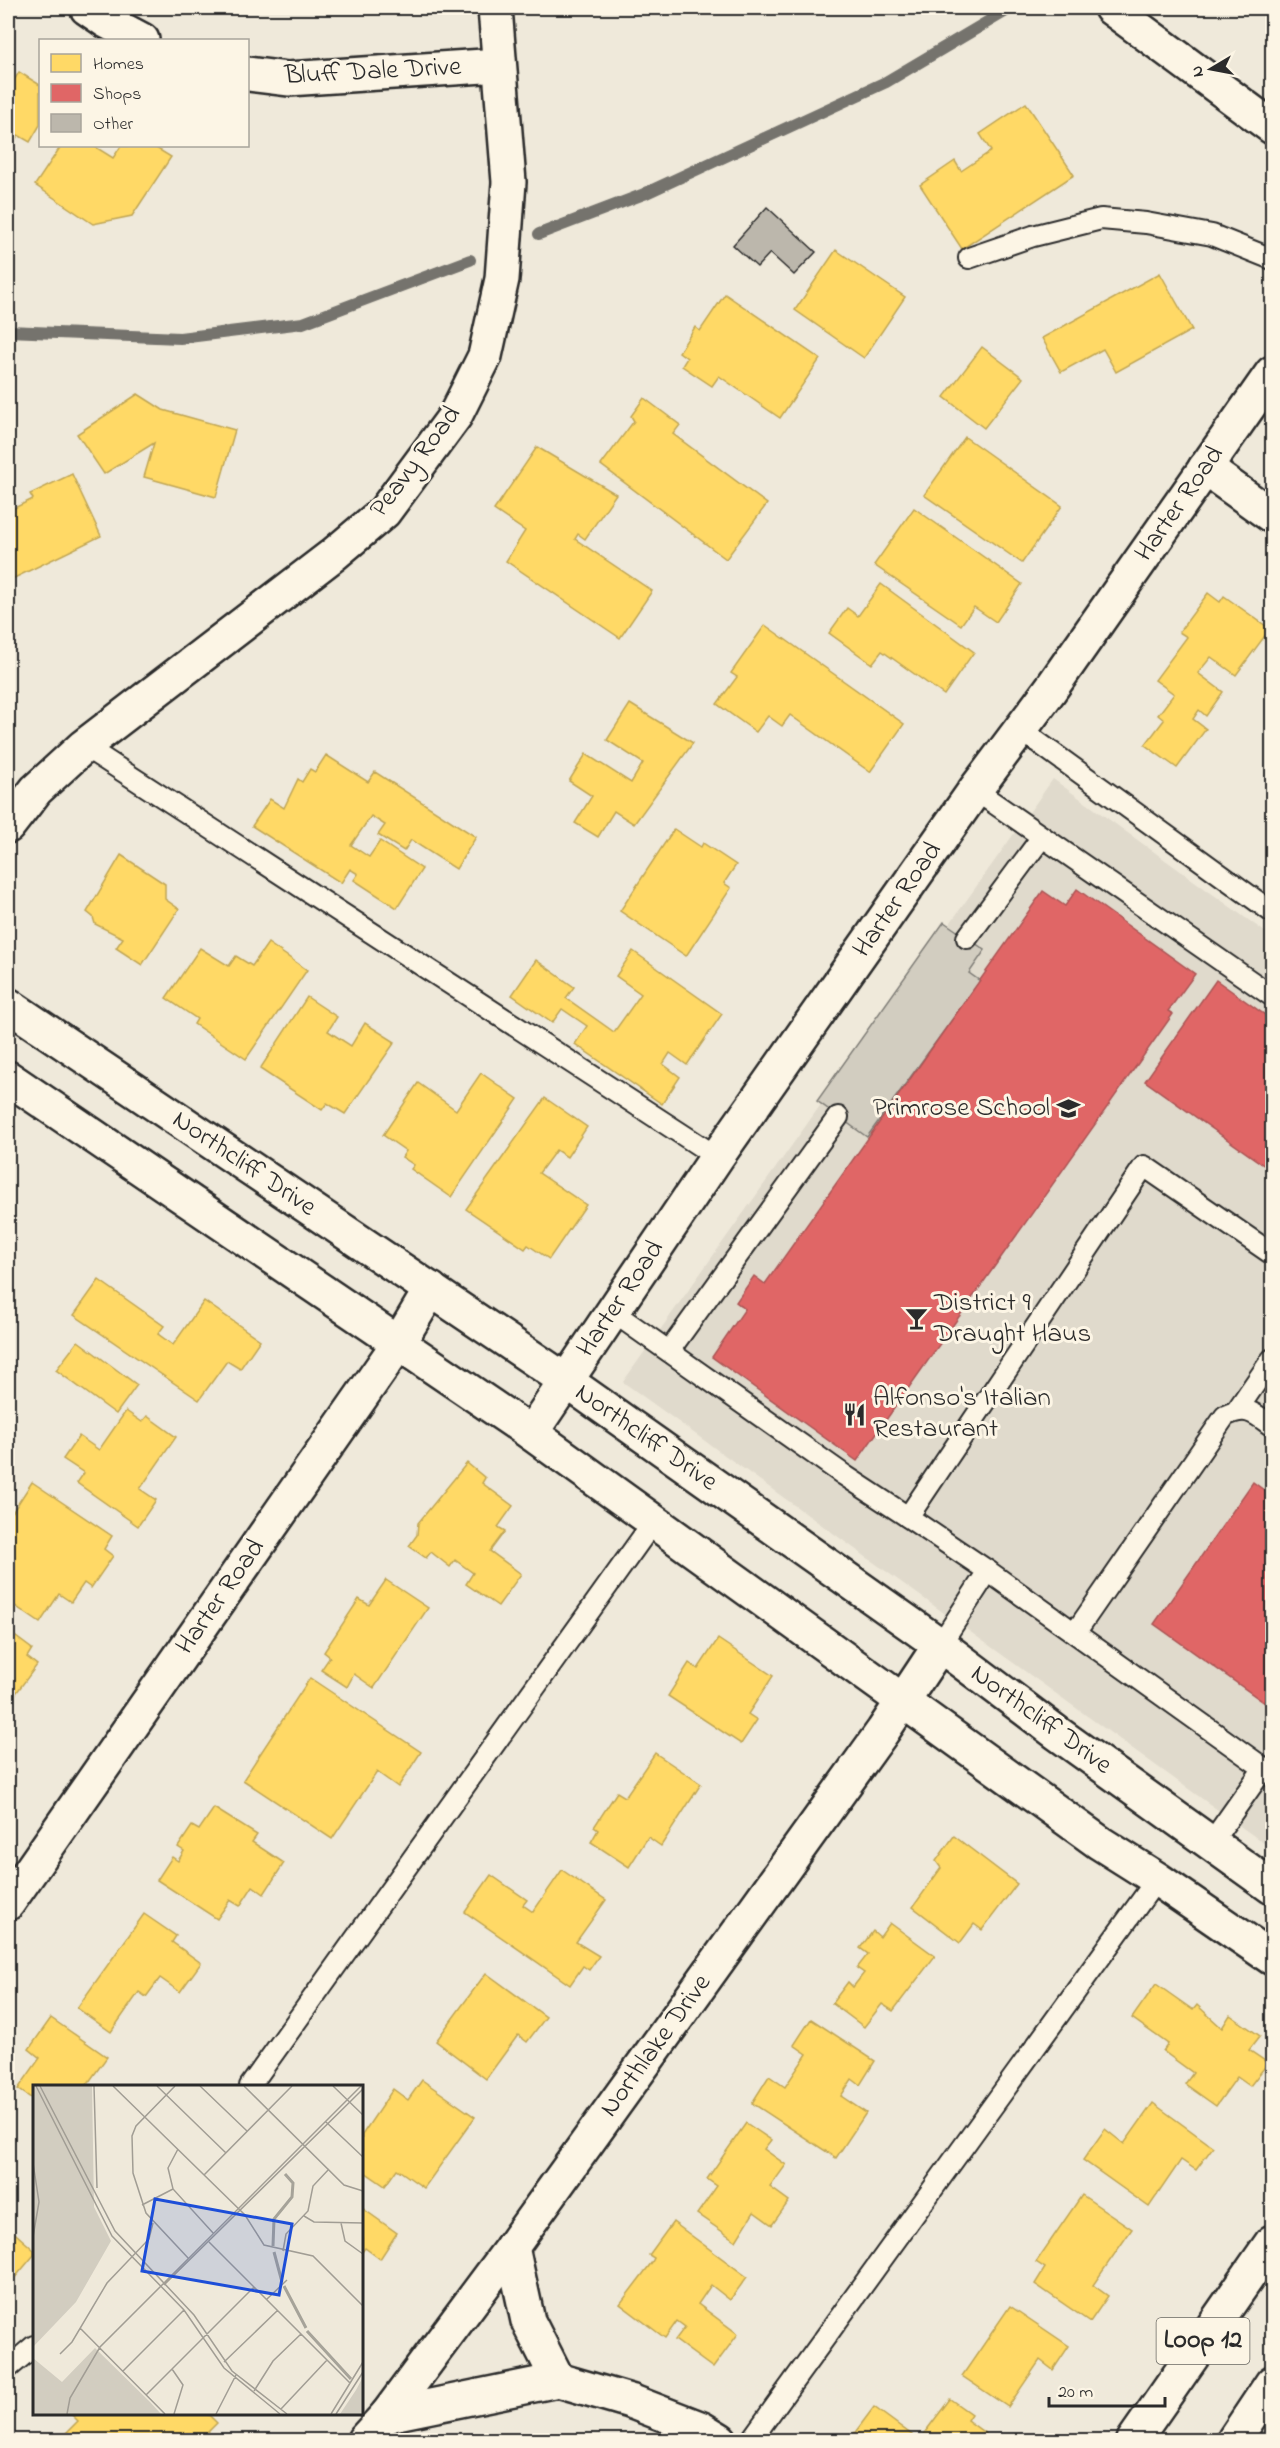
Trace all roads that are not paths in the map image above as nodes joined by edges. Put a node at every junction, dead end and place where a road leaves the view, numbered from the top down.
1 (87, 8) edge
2 (495, 8) edge
3 (1111, 8) edge
4 (140, 39) edge
5 (500, 65) junction
6 (249, 75) edge
7 (1272, 127) edge
8 (969, 258) dead end
9 (1272, 259) edge
10 (1272, 373) edge
11 (1205, 468) junction
12 (1272, 516) edge
13 (1021, 730) junction
14 (84, 746) junction
15 (975, 790) junction
16 (8, 826) edge
17 (1042, 837) junction
18 (1272, 912) edge
19 (967, 938) dead end
20 (1272, 996) edge
21 (8, 1005) edge
22 (8, 1078) edge
23 (838, 1117) dead end
24 (717, 1157) junction
25 (1272, 1254) edge
26 (431, 1289) junction
27 (613, 1312) junction
28 (398, 1344) junction
29 (669, 1351) junction
30 (1272, 1359) edge
31 (565, 1380) junction
32 (1237, 1410) junction
33 (1272, 1426) edge
34 (531, 1433) junction
35 (908, 1517) junction
36 (654, 1521) junction
37 (988, 1571) junction
38 (1075, 1633) junction
39 (940, 1645) junction
40 (903, 1701) junction
41 (1268, 1771) edge
42 (1210, 1843) junction
43 (1157, 1879) junction
44 (1272, 1887) edge
45 (8, 1903) edge
46 (1272, 1958) edge
47 (251, 2085) edge
48 (1272, 2242) edge
49 (512, 2247) junction
50 (33, 2347) edge
51 (8, 2368) edge
52 (558, 2380) junction
53 (1272, 2384) edge
54 (387, 2415) junction
55 (364, 2440) edge
56 (720, 2440) edge
57 (751, 2440) edge
58 (1134, 2440) edge
59 (1234, 2440) edge

1 - 4 street
2 - 5 street, Peavy Road
3 - 7 street
5 - 6 street, Bluff Dale Drive
5 - 14 street, Peavy Road
8 - 9 lane
10 - 11 street, Harter Road
11 - 12 street
11 - 13 street, Harter Road
13 - 15 street, Harter Road
13 - 18 lane
14 - 16 street, Peavy Road
14 - 24 lane
15 - 17 lane
15 - 24 street, Harter Road
17 - 19 lane
17 - 20 lane
21 - 26 street, Northcliff Drive
22 - 28 street
23 - 29 lane
24 - 27 street, Harter Road
25 - 35 lane
26 - 28 street, Harter Road
26 - 31 street, Northcliff Drive
27 - 29 lane
27 - 31 street, Harter Road
28 - 34 street
28 - 45 street, Harter Road
29 - 35 lane
30 - 32 lane
31 - 34 street, Harter Road
31 - 39 street, Northcliff Drive
32 - 33 lane
32 - 38 lane
34 - 36 street
35 - 37 lane
36 - 40 street
36 - 47 lane
37 - 38 lane
37 - 39 lane
38 - 41 lane
39 - 40 street, Northlake Drive
39 - 42 street, Northcliff Drive
40 - 43 street
40 - 49 street, Northlake Drive
41 - 42 lane
42 - 44 street, Northcliff Drive
43 - 46 street
43 - 57 lane
48 - 58 street, Loop 12
49 - 52 street
49 - 54 street, Northlake Drive
50 - 51 lane
52 - 54 street
52 - 56 street
53 - 59 street, Loop 12
54 - 55 street, Northlake Drive

